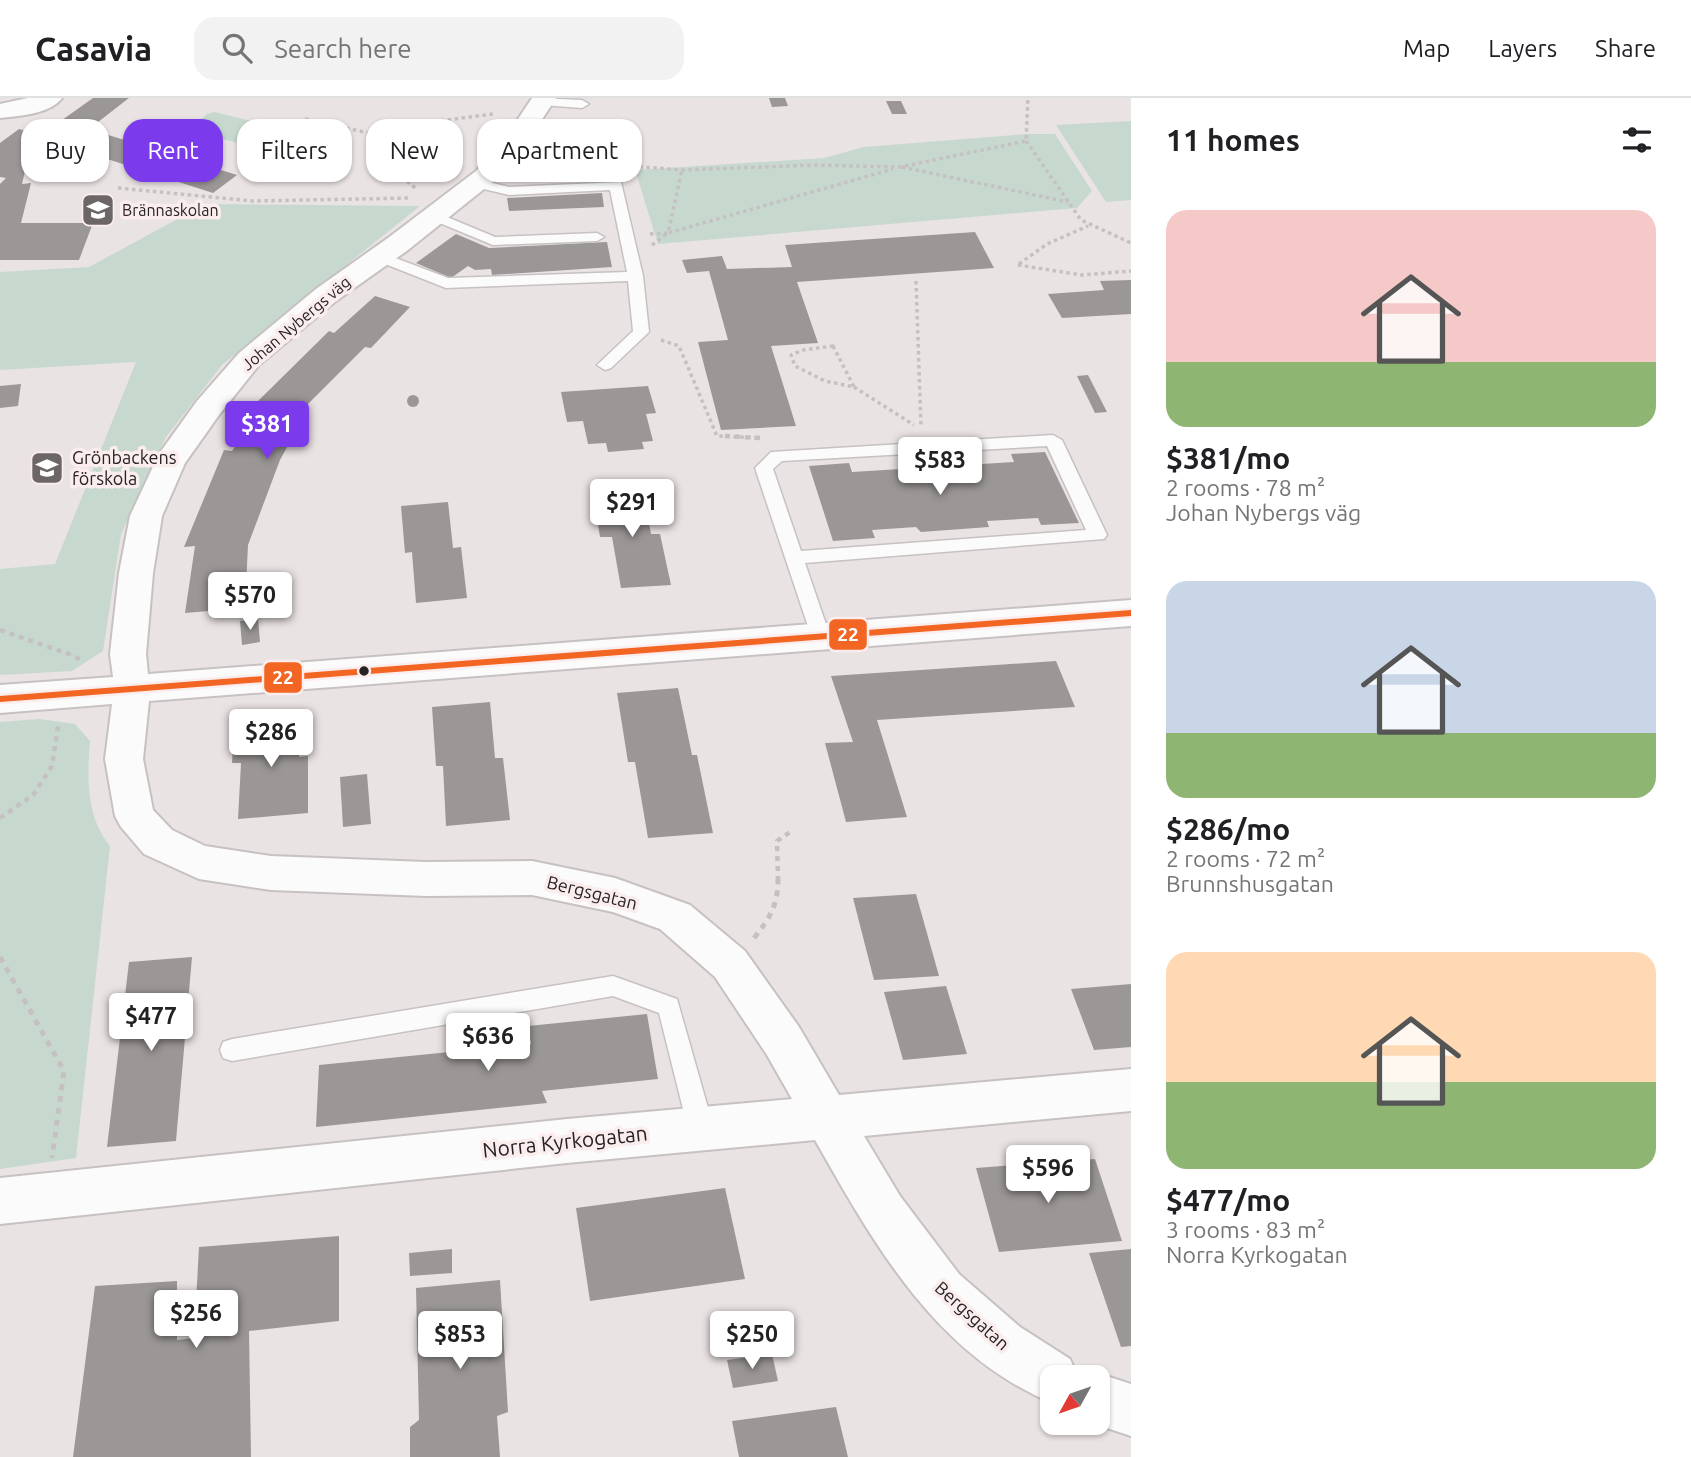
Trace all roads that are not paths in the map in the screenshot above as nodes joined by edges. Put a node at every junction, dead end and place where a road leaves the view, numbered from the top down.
1 (50, 98) edge
2 (540, 104) edge
3 (582, 104) dead end
4 (0, 111) edge
5 (476, 183) junction
6 (428, 207) junction
7 (597, 237) dead end
8 (380, 257) junction
9 (635, 276) junction
10 (605, 365) dead end
11 (793, 558) junction
12 (1131, 613) edge
13 (820, 636) junction
14 (132, 688) junction
15 (0, 699) edge
16 (232, 1050) dead end
17 (1131, 1090) edge
18 (829, 1117) junction
19 (701, 1129) junction
20 (0, 1201) edge
21 (1040, 1369) edge
22 (1110, 1403) edge
23 (1131, 1410) edge

1 - 4 street
2 - 3 lane
2 - 5 street, Johan Nybergs väg
5 - 6 street, Johan Nybergs väg
5 - 9 lane
6 - 7 lane
6 - 8 street, Johan Nybergs väg
8 - 9 lane
8 - 14 street, Johan Nybergs väg
9 - 10 lane
11 - 11 lane
11 - 13 lane
12 - 13 street
13 - 14 street
14 - 15 street
14 - 18 street, Bergsgatan
16 - 19 lane
17 - 18 street, Norra Kyrkogatan
18 - 19 street, Norra Kyrkogatan
18 - 21 street, Bergsgatan
19 - 20 street, Norra Kyrkogatan
22 - 23 street

